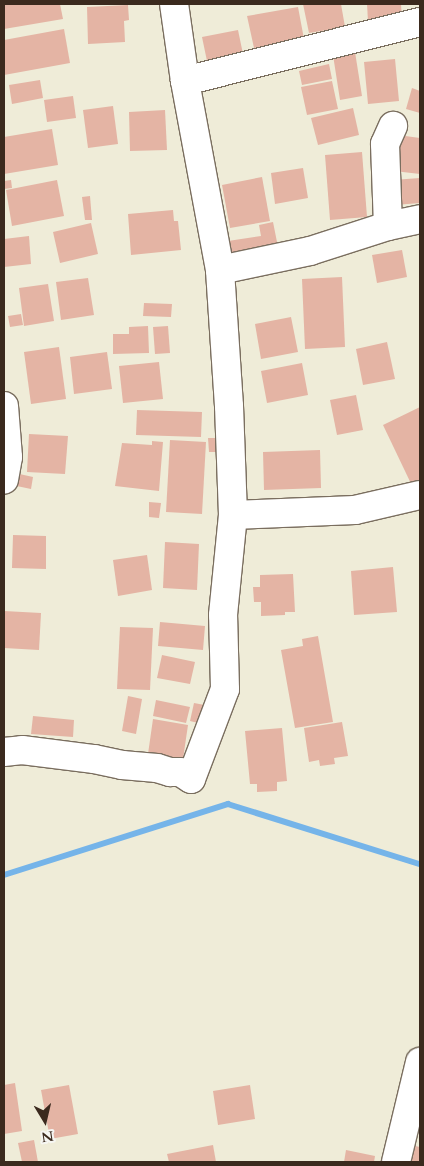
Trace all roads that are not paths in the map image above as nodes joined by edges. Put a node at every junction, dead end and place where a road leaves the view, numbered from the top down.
1 (174, 4) edge
2 (420, 22) edge
3 (185, 81) junction
4 (394, 126) dead end
5 (420, 219) edge
6 (388, 226) junction
7 (220, 270) junction
8 (4, 406) edge
9 (4, 480) edge
10 (420, 495) edge
11 (233, 515) junction
12 (4, 752) edge
13 (420, 1062) edge
14 (396, 1162) edge

1 - 3 street
2 - 3 street
3 - 7 street
4 - 6 street
5 - 6 street
6 - 7 street
7 - 11 street
8 - 9 street
10 - 11 street
11 - 12 street
13 - 14 street

